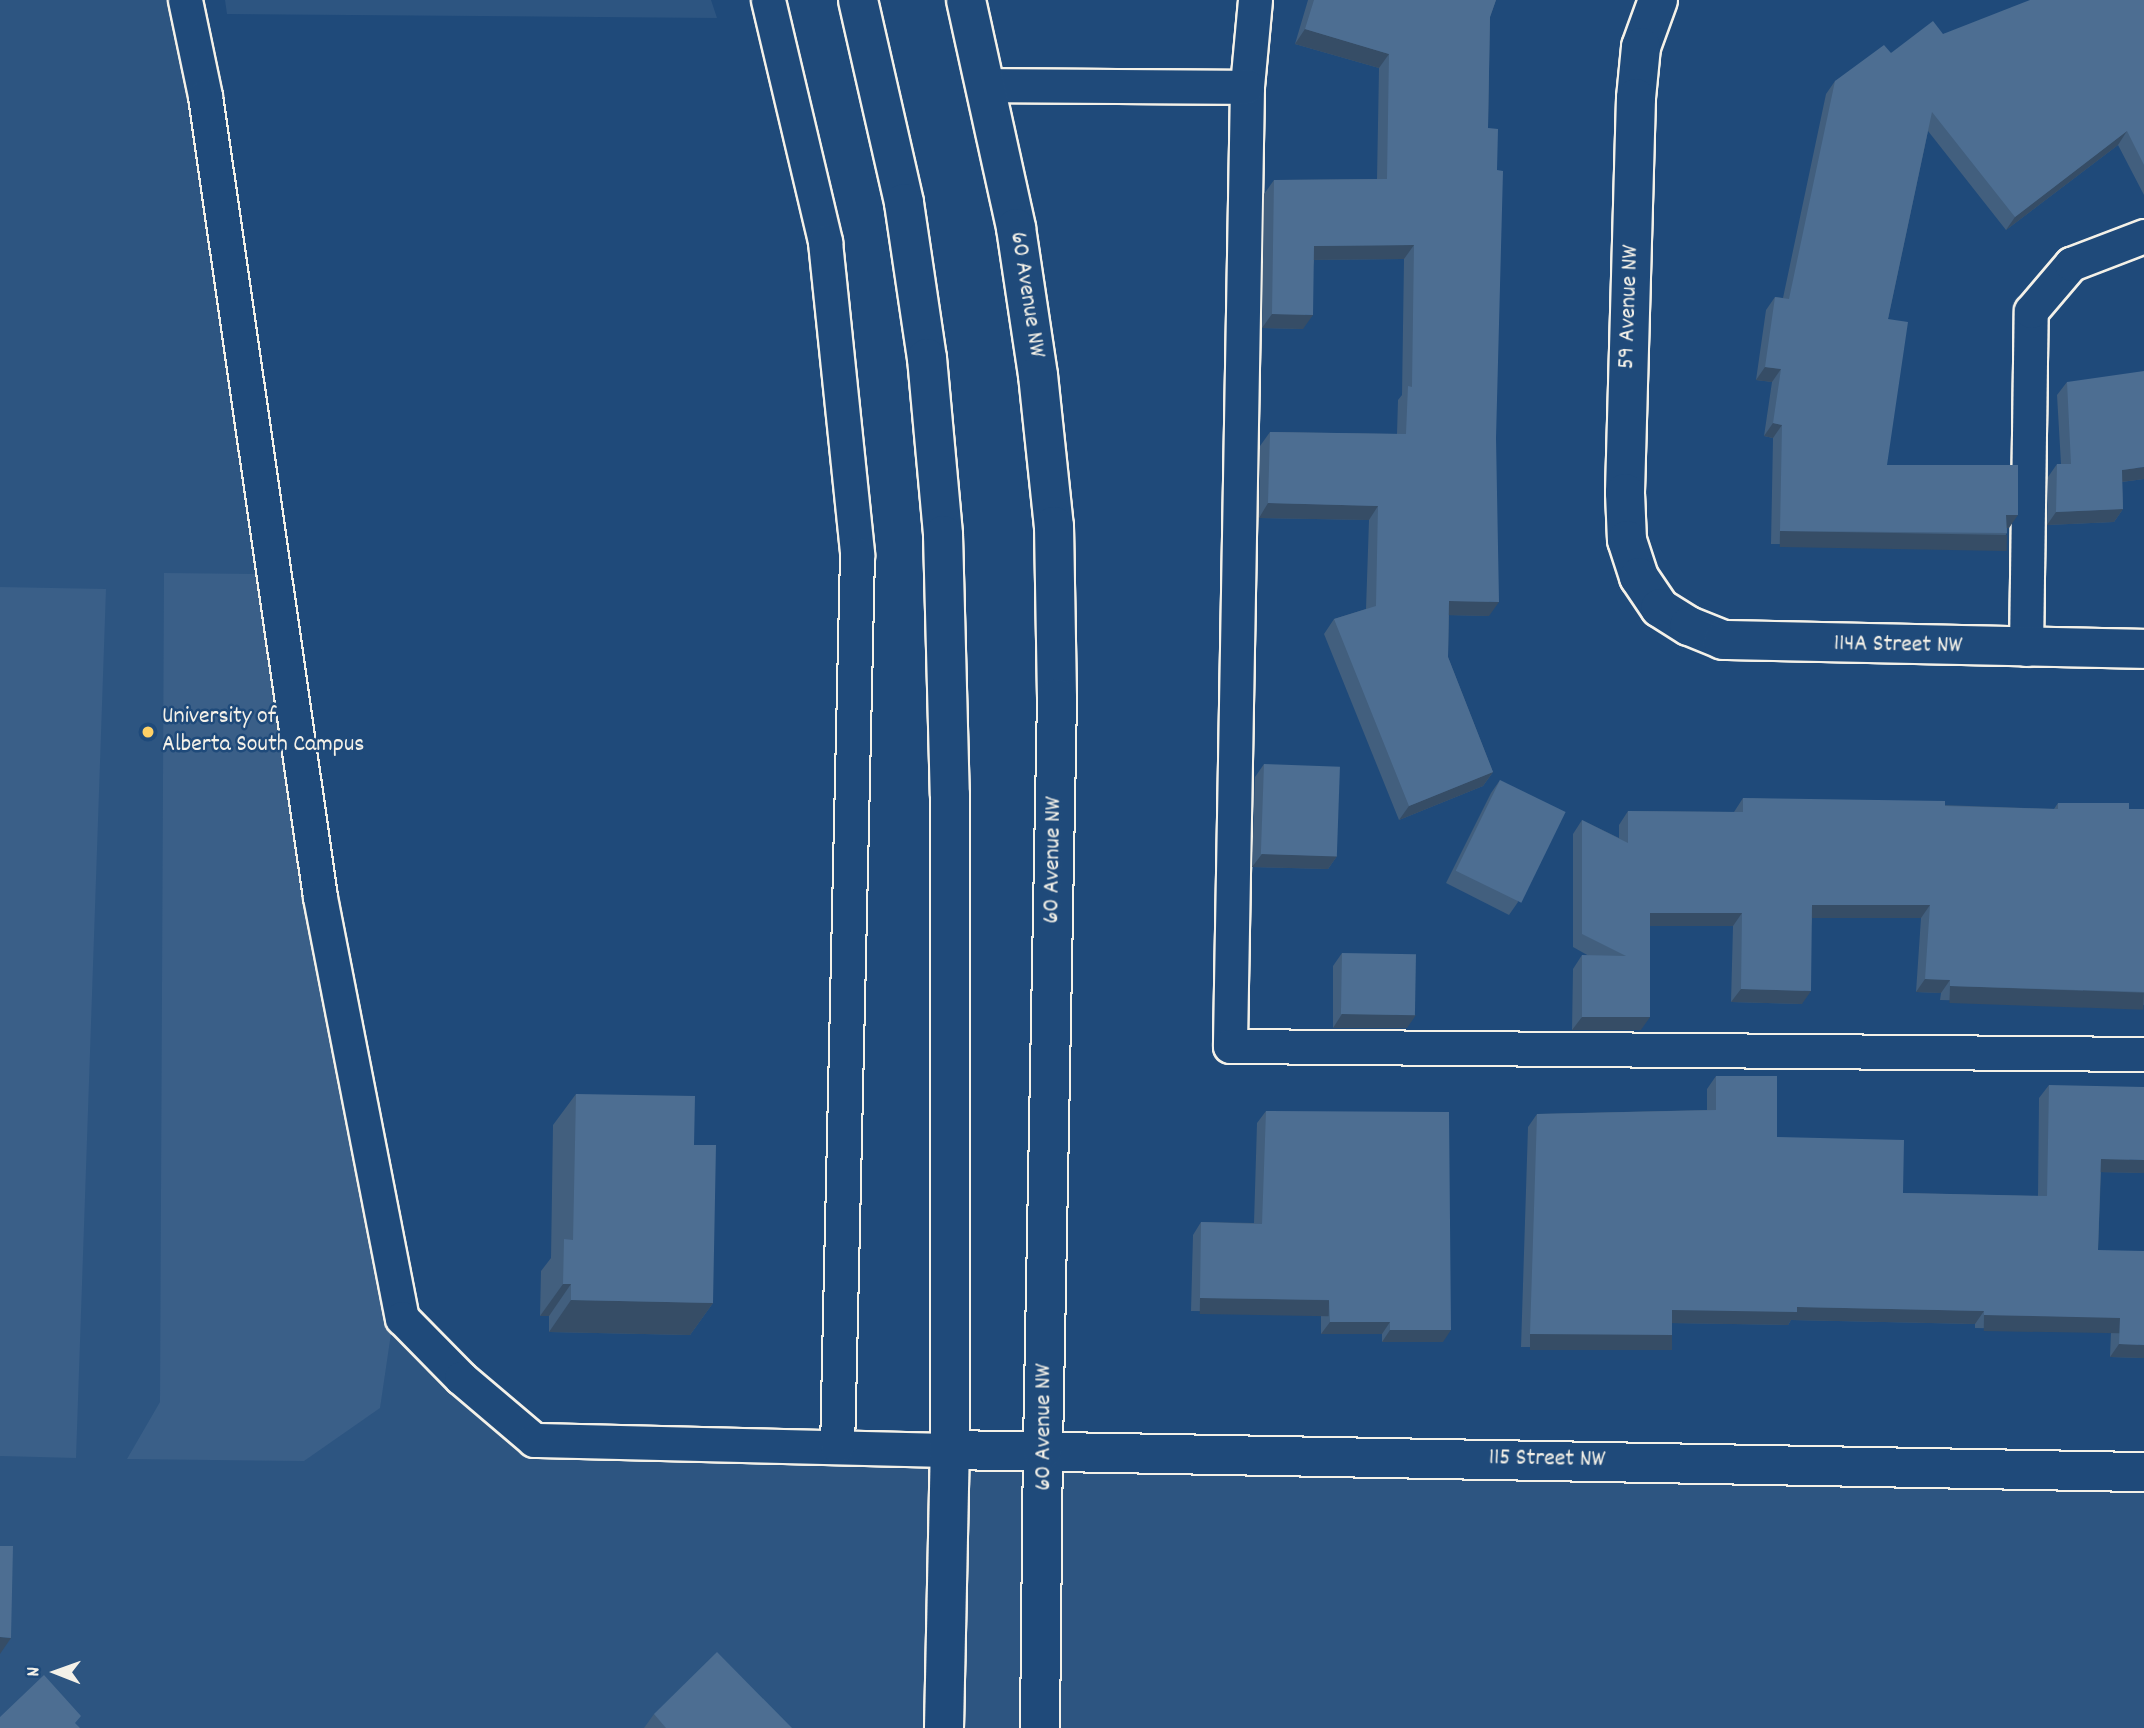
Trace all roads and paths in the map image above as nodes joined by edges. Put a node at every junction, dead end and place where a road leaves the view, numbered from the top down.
1 (185, 0) edge
2 (768, 0) edge
3 (858, 0) edge
4 (966, 0) edge
5 (1255, 0) edge
6 (1658, 0) edge
7 (986, 85) junction
8 (1247, 88) junction
9 (2144, 236) edge
10 (1660, 608) joint
11 (2026, 649) junction
12 (2144, 649) edge
13 (2144, 1054) edge
14 (837, 1446) junction
15 (950, 1450) junction
16 (1044, 1450) junction
17 (2144, 1472) edge
18 (944, 1728) edge
19 (1040, 1728) edge

1 - 14 lane
2 - 14 lane
3 - 15 street
4 - 7 street, 60 Avenue NW
5 - 8 lane
6 - 10 street, 59 Avenue NW
7 - 8 lane
7 - 16 street, 60 Avenue NW
8 - 13 lane
9 - 11 lane
10 - 11 street, 114A Street NW
11 - 12 street, 114A Street NW
14 - 15 lane
15 - 16 street, 115 Street NW
15 - 18 street
16 - 17 street, 115 Street NW
16 - 19 street, 60 Avenue NW

